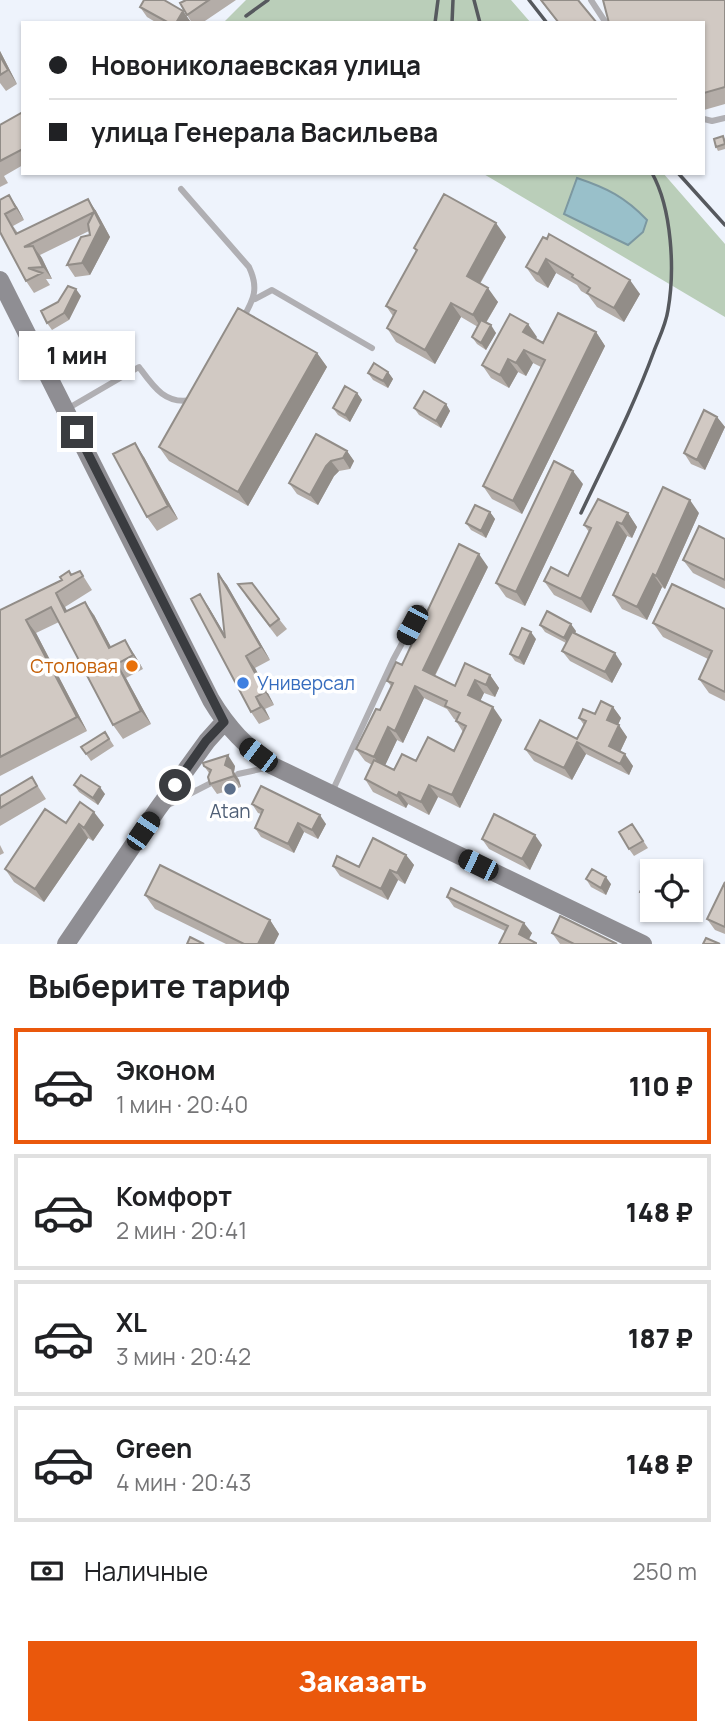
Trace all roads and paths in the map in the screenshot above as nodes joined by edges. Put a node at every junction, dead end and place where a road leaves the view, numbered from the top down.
1 (592, 0) edge
2 (605, 21) edge
3 (725, 118) edge
4 (705, 119) edge
5 (181, 189) dead end
6 (0, 280) edge
7 (255, 299) junction
8 (242, 321) edge
9 (372, 348) dead end
10 (197, 399) edge
11 (66, 410) junction
12 (421, 608) dead end
13 (224, 722) junction
14 (273, 766) junction
15 (238, 775) dead end
16 (213, 782) edge
17 (331, 794) junction
18 (157, 810) junction
19 (66, 944) edge
20 (643, 944) edge

1 - 2 lane
3 - 4 lane
5 - 7 lane
6 - 11 main road
7 - 8 lane
7 - 9 lane
10 - 11 lane
11 - 13 main road
12 - 17 lane
13 - 14 main road
13 - 18 main road
14 - 15 lane
14 - 17 main road
16 - 18 lane
17 - 20 main road
18 - 19 main road

